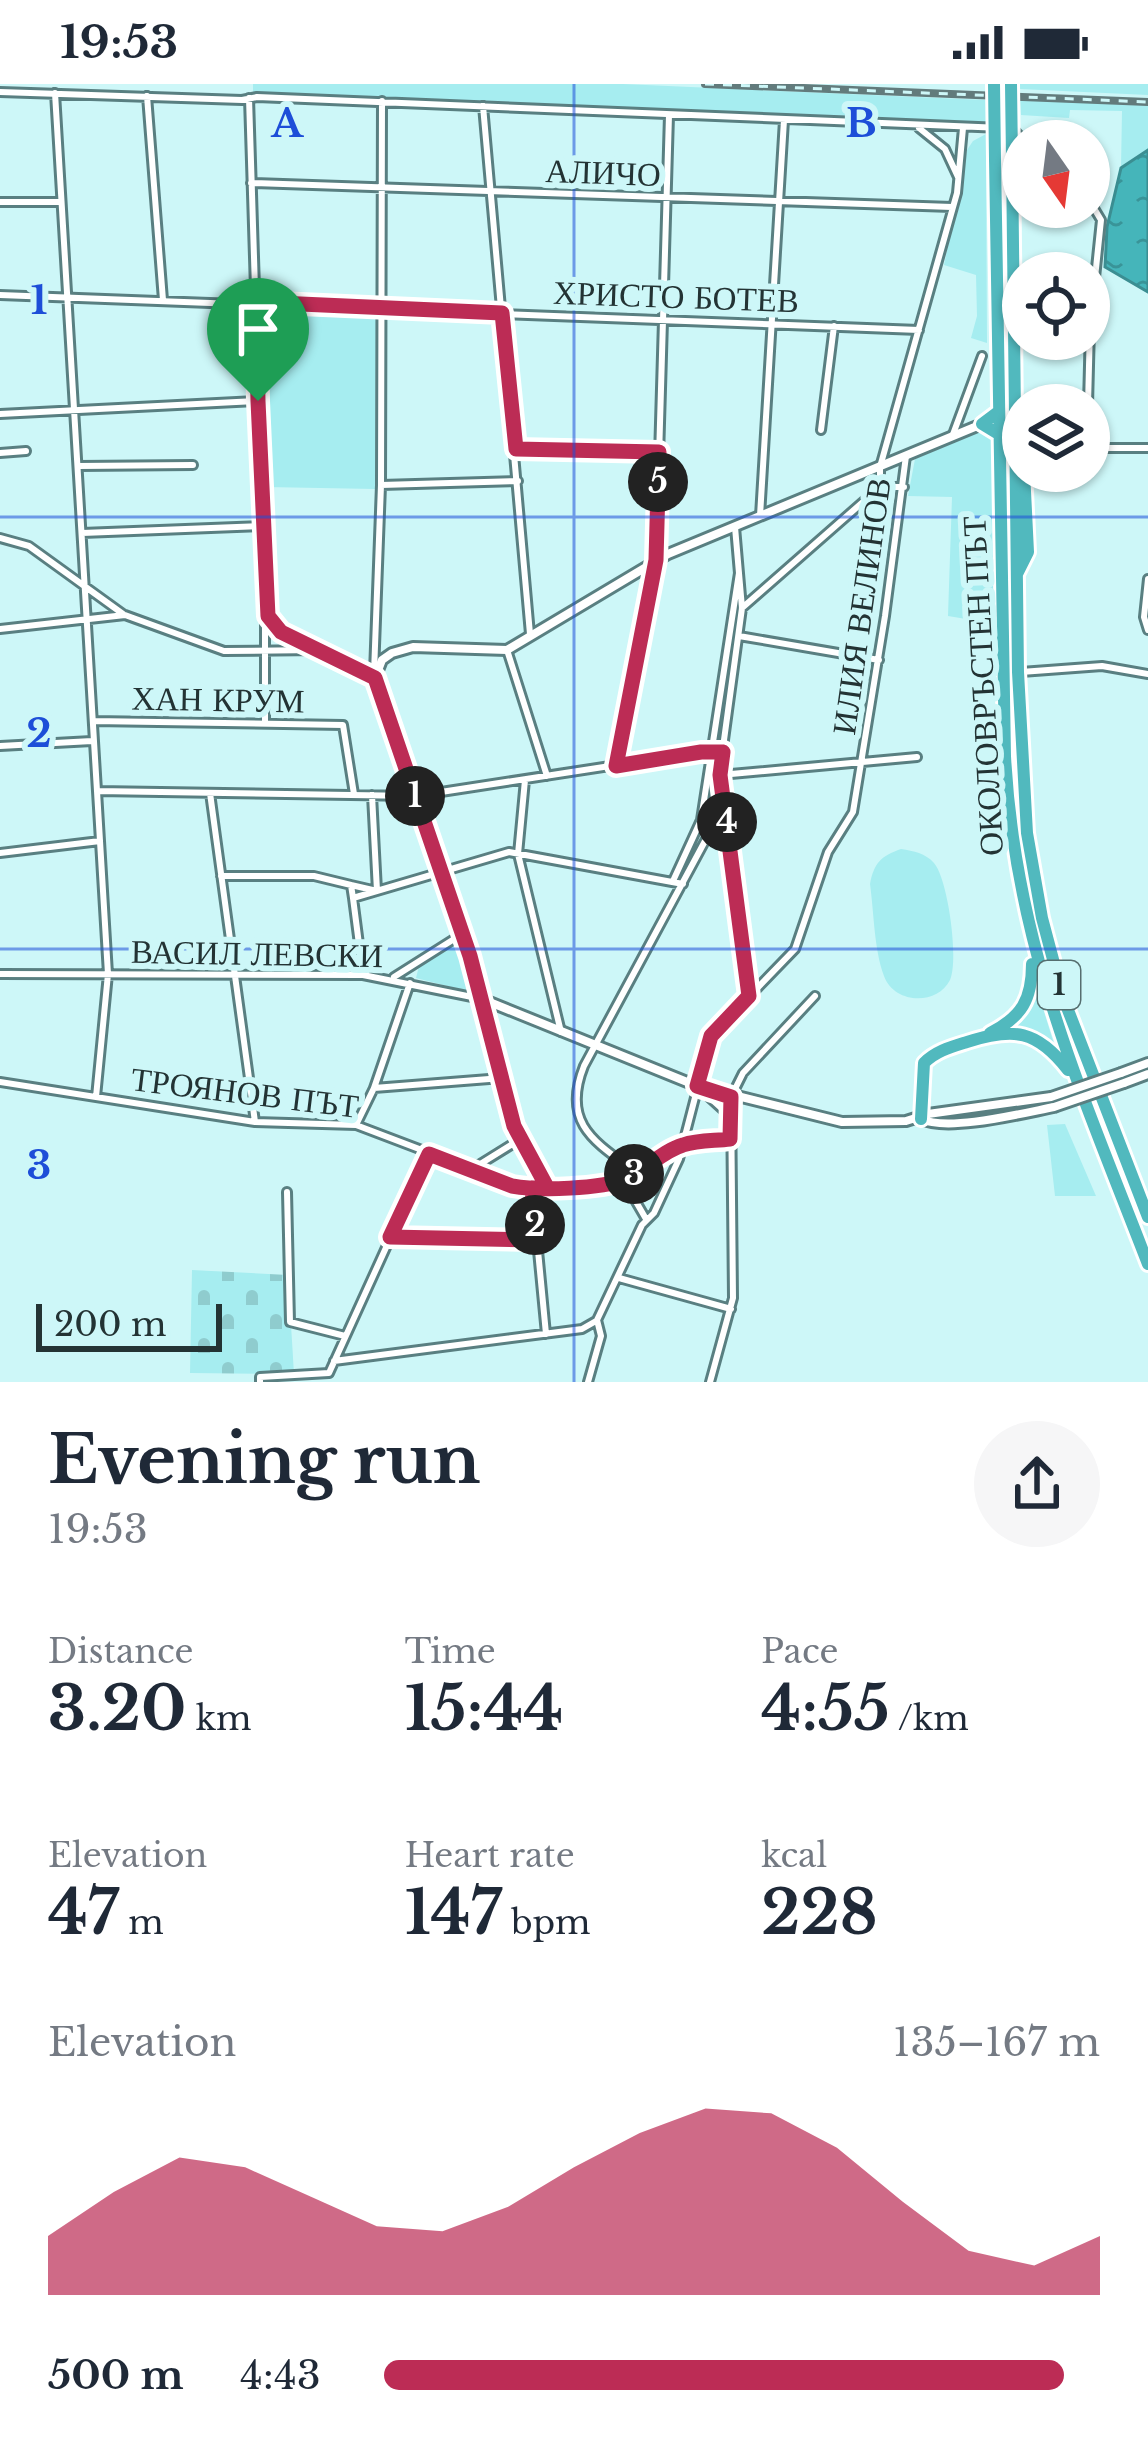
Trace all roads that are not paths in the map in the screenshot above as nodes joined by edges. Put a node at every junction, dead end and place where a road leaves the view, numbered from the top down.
1 (994, 84) edge
2 (1011, 84) edge
3 (0, 92) edge
4 (55, 93) junction
5 (147, 96) junction
6 (249, 98) junction
7 (382, 101) junction
8 (483, 106) junction
9 (669, 115) junction
10 (784, 120) junction
11 (912, 126) junction
12 (963, 128) junction
13 (1002, 130) edge
14 (959, 180) junction
15 (251, 183) junction
16 (380, 188) junction
17 (491, 191) junction
18 (667, 199) junction
19 (0, 202) edge
20 (60, 202) junction
21 (780, 202) junction
22 (952, 207) junction
23 (1100, 228) edge
24 (0, 295) edge
25 (67, 297) junction
26 (163, 300) junction
27 (256, 302) junction
28 (381, 307) junction
29 (502, 313) junction
30 (663, 320) junction
31 (772, 324) junction
32 (834, 326) junction
33 (919, 330) junction
34 (982, 356) dead end
35 (1005, 384) edge
36 (1007, 384) edge
37 (1088, 384) edge
38 (258, 401) junction
39 (74, 410) junction
40 (1002, 412) edge
41 (0, 414) edge
42 (982, 424) junction
43 (1002, 427) edge
44 (821, 430) dead end
45 (1000, 435) junction
46 (952, 436) junction
47 (1110, 448) edge
48 (1148, 448) edge
49 (516, 449) junction
50 (26, 451) dead end
51 (659, 452) junction
52 (0, 453) edge
53 (906, 456) junction
54 (194, 465) dead end
55 (78, 466) junction
56 (880, 467) junction
57 (518, 481) junction
58 (381, 485) junction
59 (880, 487) junction
60 (904, 487) junction
61 (1011, 492) edge
62 (1025, 492) edge
63 (760, 516) junction
64 (262, 526) junction
65 (735, 527) junction
66 (82, 533) junction
67 (0, 538) edge
68 (656, 560) junction
69 (740, 564) junction
70 (1017, 575) junction
71 (1148, 579) edge
72 (85, 584) junction
73 (265, 607) junction
74 (742, 608) junction
75 (124, 615) junction
76 (87, 620) junction
77 (1147, 627) edge
78 (0, 629) edge
79 (531, 637) junction
80 (739, 637) junction
81 (320, 650) junction
82 (507, 650) junction
83 (263, 652) junction
84 (879, 660) junction
85 (1018, 672) junction
86 (1148, 674) edge
87 (375, 678) junction
88 (93, 721) junction
89 (265, 723) junction
90 (94, 741) junction
91 (0, 746) edge
92 (711, 752) junction
93 (723, 752) junction
94 (917, 757) dead end
95 (862, 763) junction
96 (616, 766) junction
97 (720, 775) junction
98 (548, 776) junction
99 (525, 780) junction
100 (97, 791) junction
101 (210, 793) junction
102 (354, 795) junction
103 (372, 795) junction
104 (415, 796) junction
105 (100, 842) junction
106 (0, 853) edge
107 (518, 854) junction
108 (440, 873) junction
109 (221, 876) junction
110 (672, 882) junction
111 (683, 884) junction
112 (351, 885) junction
113 (377, 891) junction
114 (352, 898) junction
115 (462, 934) junction
116 (1033, 946) junction
117 (0, 974) edge
118 (108, 974) junction
119 (236, 975) junction
120 (363, 975) junction
121 (393, 978) junction
122 (411, 982) junction
123 (749, 996) junction
124 (815, 996) dead end
125 (482, 999) junction
126 (561, 1031) junction
127 (984, 1036) junction
128 (595, 1046) junction
129 (1148, 1064) edge
130 (1148, 1074) edge
131 (502, 1078) junction
132 (1122, 1078) junction
133 (1076, 1081) junction
134 (0, 1082) edge
135 (697, 1086) junction
136 (374, 1088) junction
137 (96, 1097) junction
138 (731, 1097) junction
139 (920, 1098) junction
140 (1053, 1102) junction
141 (937, 1113) junction
142 (730, 1116) junction
143 (921, 1119) junction
144 (255, 1122) junction
145 (356, 1125) junction
146 (730, 1139) junction
147 (519, 1140) junction
148 (682, 1145) junction
149 (429, 1154) junction
150 (469, 1171) junction
151 (637, 1173) junction
152 (624, 1180) junction
153 (547, 1187) junction
154 (532, 1188) junction
155 (287, 1192) dead end
156 (1148, 1217) edge
157 (646, 1219) junction
158 (390, 1237) junction
159 (536, 1240) junction
160 (1148, 1264) edge
161 (619, 1278) junction
162 (731, 1309) junction
163 (597, 1320) junction
164 (546, 1334) junction
165 (345, 1336) junction
166 (334, 1361) junction
167 (260, 1382) edge
168 (588, 1382) edge
169 (710, 1382) edge

1 - 35 highway, ОКОЛОВРЪСТЕН ПЪТ / 1, bridge
2 - 36 highway, ОКОЛОВРЪСТЕН ПЪТ / 1, bridge
3 - 4 street
4 - 5 street
4 - 20 street
5 - 6 street
5 - 26 street
6 - 7 street
6 - 15 street
7 - 8 street
7 - 16 street
8 - 9 street
8 - 17 street
9 - 10 street
9 - 18 street
10 - 11 street
10 - 21 street
11 - 12 street
11 - 14 street
12 - 13 street
12 - 14 street
14 - 22 street
15 - 16 street, АЛИЧО
15 - 27 street
16 - 17 street, АЛИЧО
16 - 28 street
17 - 18 street, АЛИЧО
17 - 29 street
18 - 21 street, АЛИЧО
18 - 30 street
19 - 20 street
20 - 25 street
21 - 22 street, АЛИЧО
21 - 31 street
22 - 33 street
23 - 37 street
24 - 25 street, ХРИСТО БОТЕВ
25 - 26 street, ХРИСТО БОТЕВ
25 - 39 street
26 - 27 street, ХРИСТО БОТЕВ
27 - 28 street, ХРИСТО БОТЕВ
27 - 38 street
28 - 29 street, ХРИСТО БОТЕВ
28 - 58 street
29 - 30 street, ХРИСТО БОТЕВ
29 - 49 street
30 - 31 street, ХРИСТО БОТЕВ
30 - 51 street
31 - 32 street, ХРИСТО БОТЕВ
31 - 63 street
32 - 33 street, ХРИСТО БОТЕВ
32 - 44 street
33 - 56 street
34 - 46 street
38 - 39 street
38 - 64 street
39 - 41 street
39 - 55 street
40 - 42 highway
42 - 45 highway
42 - 46 street
43 - 45 highway, ОКОЛОВРЪСТЕН ПЪТ / 1
45 - 116 highway, ОКОЛОВРЪСТЕН ПЪТ / 1
46 - 53 street
47 - 48 street
49 - 51 street
49 - 57 street
50 - 52 street
51 - 68 street
53 - 56 street
53 - 60 street, ИЛИЯ ВЕЛИНОВ
54 - 55 street
55 - 66 street
56 - 59 street
56 - 63 street
57 - 58 street
57 - 79 street
58 - 87 street
59 - 60 street
59 - 74 street
60 - 84 street, ИЛИЯ ВЕЛИНОВ
61 - 70 highway, ОКОЛОВРЪСТЕН ПЪТ / 1
62 - 70 highway
63 - 65 street
64 - 66 street
64 - 73 street
65 - 68 street
65 - 69 street
66 - 72 street
67 - 72 street
68 - 79 street
68 - 96 street
69 - 74 street
69 - 92 street
70 - 85 highway, ОКОЛОВРЪСТЕН ПЪТ / 1
71 - 77 street
72 - 75 street
72 - 76 street
73 - 81 street
73 - 83 street
74 - 80 street
75 - 76 street
75 - 83 street
76 - 78 street
76 - 88 street
79 - 82 street
80 - 84 street
80 - 93 street
81 - 83 street
81 - 87 street
82 - 87 street
82 - 98 street
83 - 89 street
84 - 95 street, ИЛИЯ ВЕЛИНОВ
85 - 86 street
85 - 156 highway, ОКОЛОВРЪСТЕН ПЪТ / 1
87 - 104 street
88 - 89 street, ХАН КРУМ
88 - 90 street
89 - 102 street, ХАН КРУМ
90 - 91 street, ХАН КРУМ
90 - 100 street
92 - 93 street
92 - 96 street
92 - 110 street
93 - 97 street
94 - 95 street
95 - 97 street
95 - 123 street, ИЛИЯ ВЕЛИНОВ
96 - 98 street
97 - 111 street
97 - 123 street
98 - 99 street
99 - 104 street
99 - 107 street
100 - 101 street
100 - 105 street
101 - 102 street
101 - 109 street
102 - 103 street
103 - 104 street
103 - 113 street
104 - 108 street
105 - 106 street
105 - 118 street
107 - 108 street
107 - 110 street
107 - 126 street
108 - 113 street
108 - 115 street
109 - 112 street
109 - 119 street
110 - 111 street
111 - 128 street
112 - 113 street
112 - 114 street
113 - 114 street
114 - 120 street
115 - 121 street
115 - 125 street
116 - 127 highway
116 - 133 highway, ОКОЛОВРЪСТЕН ПЪТ / 1
117 - 118 street, ВАСИЛ ЛЕВСКИ
118 - 119 street, ВАСИЛ ЛЕВСКИ
118 - 137 street
119 - 120 street, ВАСИЛ ЛЕВСКИ
119 - 144 street
120 - 121 street, ВАСИЛ ЛЕВСКИ
121 - 122 street, ВАСИЛ ЛЕВСКИ
122 - 125 street, ВАСИЛ ЛЕВСКИ
122 - 136 street
123 - 135 street, ИЛИЯ ВЕЛИНОВ
124 - 138 street
125 - 126 street, ВАСИЛ ЛЕВСКИ
125 - 131 street
126 - 128 street, ВАСИЛ ЛЕВСКИ
127 - 133 highway
127 - 139 highway
128 - 135 street, ВАСИЛ ЛЕВСКИ
128 - 151 street
129 - 132 street
130 - 132 street
131 - 136 street
131 - 147 street
132 - 140 street, ВАСИЛ ЛЕВСКИ, bridge
133 - 160 highway, ОКОЛОВРЪСТЕН ПЪТ / 1
134 - 137 street, ТРОЯНОВ ПЪТ
135 - 138 street, ВАСИЛ ЛЕВСКИ
135 - 142 street
135 - 148 street, ИЛИЯ ВЕЛИНОВ
136 - 145 street
137 - 144 street, ТРОЯНОВ ПЪТ
138 - 142 street
138 - 143 street, ВАСИЛ ЛЕВСКИ
139 - 141 highway
139 - 143 highway
140 - 141 street, ВАСИЛ ЛЕВСКИ
140 - 143 street, ВАСИЛ ЛЕВСКИ
141 - 143 street, ВАСИЛ ЛЕВСКИ
142 - 146 street
144 - 145 street, ТРОЯНОВ ПЪТ
145 - 149 street, ТРОЯНОВ ПЪТ
146 - 148 street
146 - 162 street
147 - 150 street
147 - 153 street
148 - 151 street
148 - 157 street, ИЛИЯ ВЕЛИНОВ
149 - 150 street, ТРОЯНОВ ПЪТ
149 - 158 street
150 - 154 street, ТРОЯНОВ ПЪТ
151 - 152 street
152 - 153 street, ТРОЯНОВ ПЪТ
152 - 157 street
153 - 154 street, ТРОЯНОВ ПЪТ
154 - 159 street
155 - 165 street
157 - 161 street, ИЛИЯ ВЕЛИНОВ
158 - 159 street
158 - 165 street
159 - 164 street
161 - 162 street
161 - 163 street, ИЛИЯ ВЕЛИНОВ
162 - 169 street
163 - 164 street
163 - 168 street, ИЛИЯ ВЕЛИНОВ
164 - 166 street
165 - 166 street
166 - 167 street

